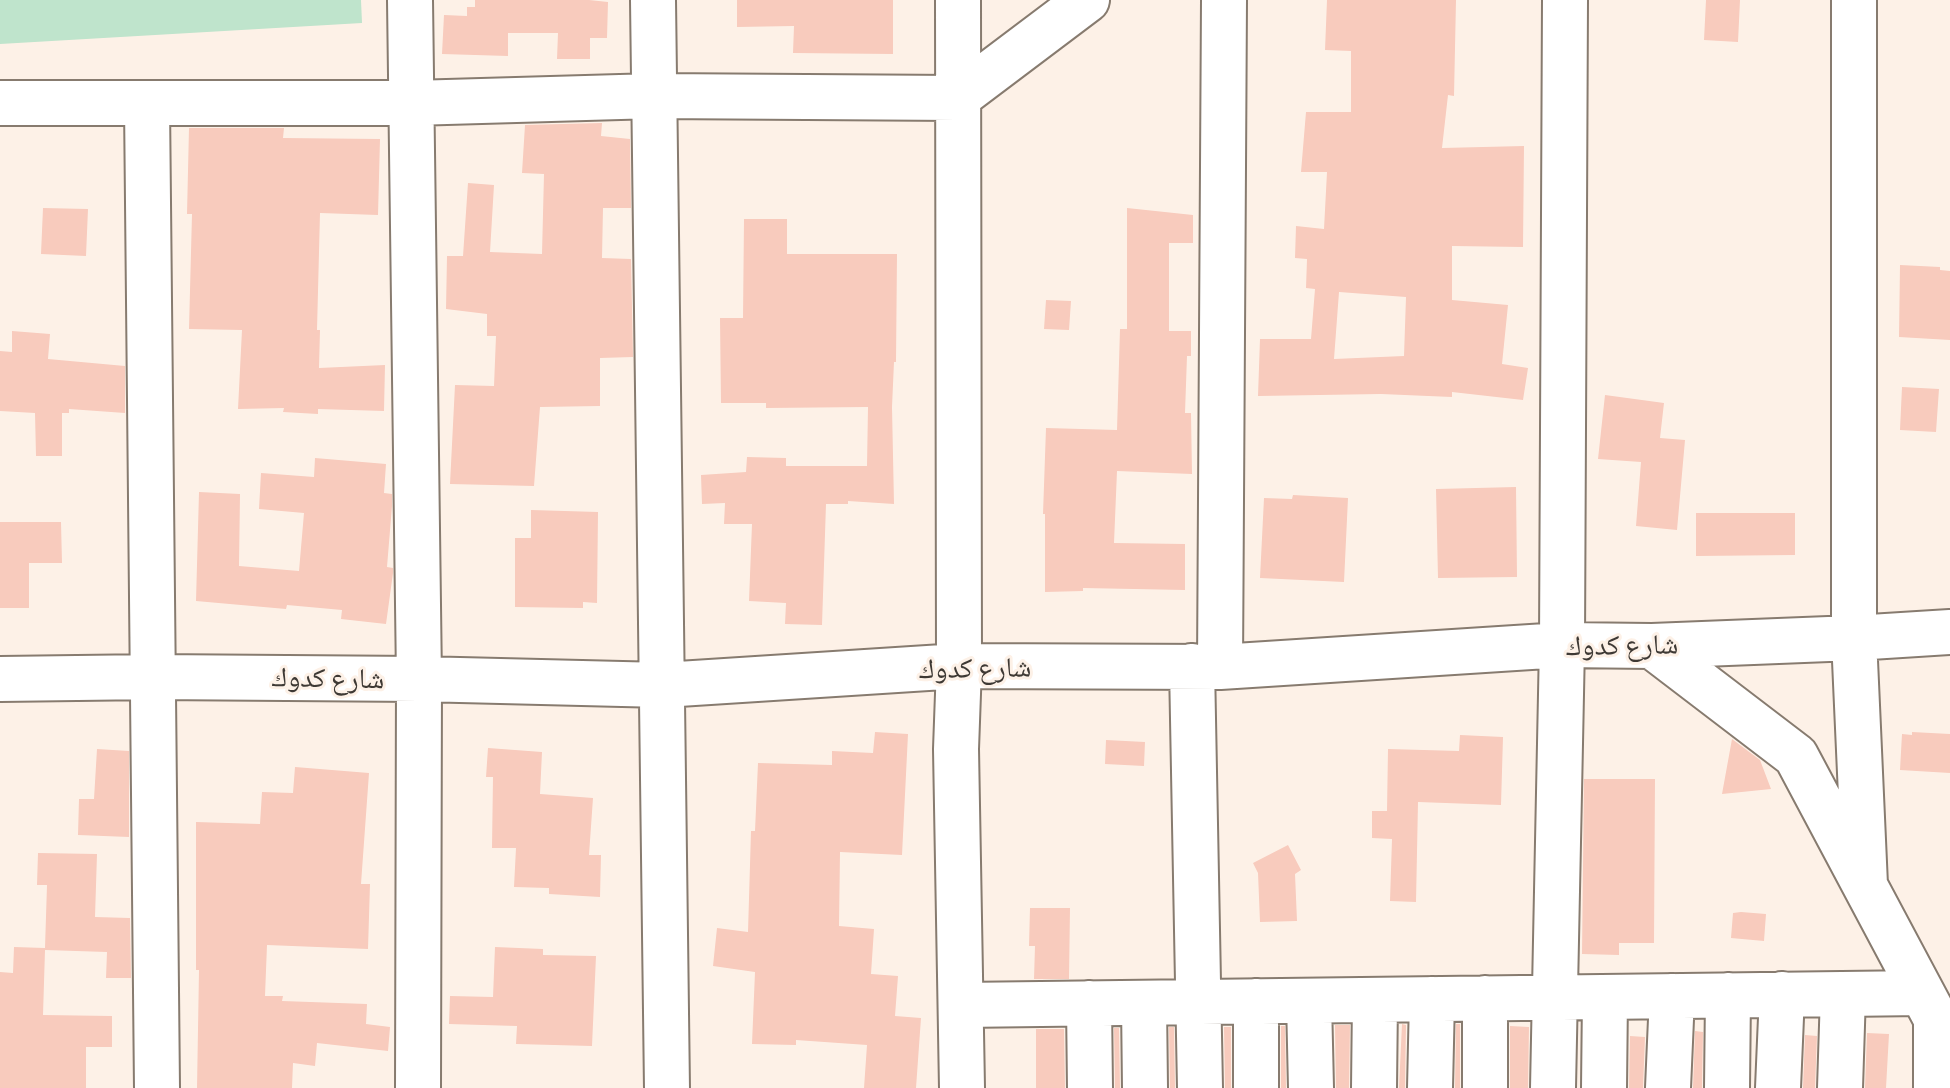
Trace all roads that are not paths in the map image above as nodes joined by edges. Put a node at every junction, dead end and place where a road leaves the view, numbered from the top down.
1 (410, 0) edge
2 (653, 0) edge
3 (958, 0) edge
4 (1087, 0) edge
5 (1224, 0) edge
6 (1565, 0) edge
7 (1854, 0) edge
8 (655, 96) junction
9 (957, 98) junction
10 (0, 103) edge
11 (412, 103) junction
12 (147, 104) junction
13 (1950, 632) edge
14 (1854, 638) junction
15 (1562, 645) junction
16 (1652, 646) junction
17 (959, 666) junction
18 (1206, 666) junction
19 (154, 677) junction
20 (0, 679) edge
21 (419, 679) junction
22 (663, 685) junction
23 (1865, 885) junction
24 (1782, 994) junction
25 (1843, 994) junction
26 (1728, 995) junction
27 (1557, 996) junction
28 (1672, 996) junction
29 (1605, 997) junction
30 (1485, 998) junction
31 (1432, 999) junction
32 (1375, 1000) junction
33 (1256, 1001) junction
34 (1309, 1001) junction
35 (1200, 1002) junction
36 (1089, 1003) junction
37 (1144, 1003) junction
38 (961, 1005) junction
39 (1936, 1010) edge
40 (157, 1088) edge
41 (418, 1088) edge
42 (667, 1088) edge
43 (962, 1088) edge
44 (1090, 1088) edge
45 (1145, 1088) edge
46 (1200, 1088) edge
47 (1256, 1088) edge
48 (1311, 1088) edge
49 (1374, 1088) edge
50 (1430, 1088) edge
51 (1485, 1088) edge
52 (1553, 1088) edge
53 (1604, 1088) edge
54 (1668, 1088) edge
55 (1727, 1088) edge
56 (1778, 1088) edge
57 (1840, 1088) edge
58 (1936, 1088) edge

1 - 11 street
2 - 8 street
3 - 9 street
4 - 9 street
5 - 18 street
6 - 15 street
7 - 14 street
8 - 9 street
8 - 11 street
8 - 22 street
9 - 17 street
10 - 12 street
11 - 12 street
11 - 21 street
12 - 19 street
13 - 14 street, شارع كدوك
14 - 16 street, شارع كدوك
14 - 23 street
15 - 16 street, شارع كدوك
15 - 18 street, شارع كدوك
15 - 27 street
16 - 23 street
17 - 18 street, شارع كدوك
17 - 22 street, شارع كدوك
17 - 38 street
18 - 35 street
19 - 20 street, شارع كدوك
19 - 21 street, شارع كدوك
19 - 40 street
21 - 22 street, شارع كدوك
21 - 41 street
22 - 42 street
23 - 39 street
24 - 25 street
24 - 26 street
24 - 56 street
25 - 39 street
25 - 57 street
26 - 28 street
26 - 55 street
27 - 29 street
27 - 30 street
27 - 52 street
28 - 29 street
28 - 54 street
29 - 53 street
30 - 31 street
30 - 51 street
31 - 32 street
31 - 50 street
32 - 34 street
32 - 49 street
33 - 34 street
33 - 35 street
33 - 47 street
34 - 48 street
35 - 37 street
35 - 46 street
36 - 37 street
36 - 38 street
36 - 44 street
37 - 45 street
38 - 43 street
39 - 58 street

